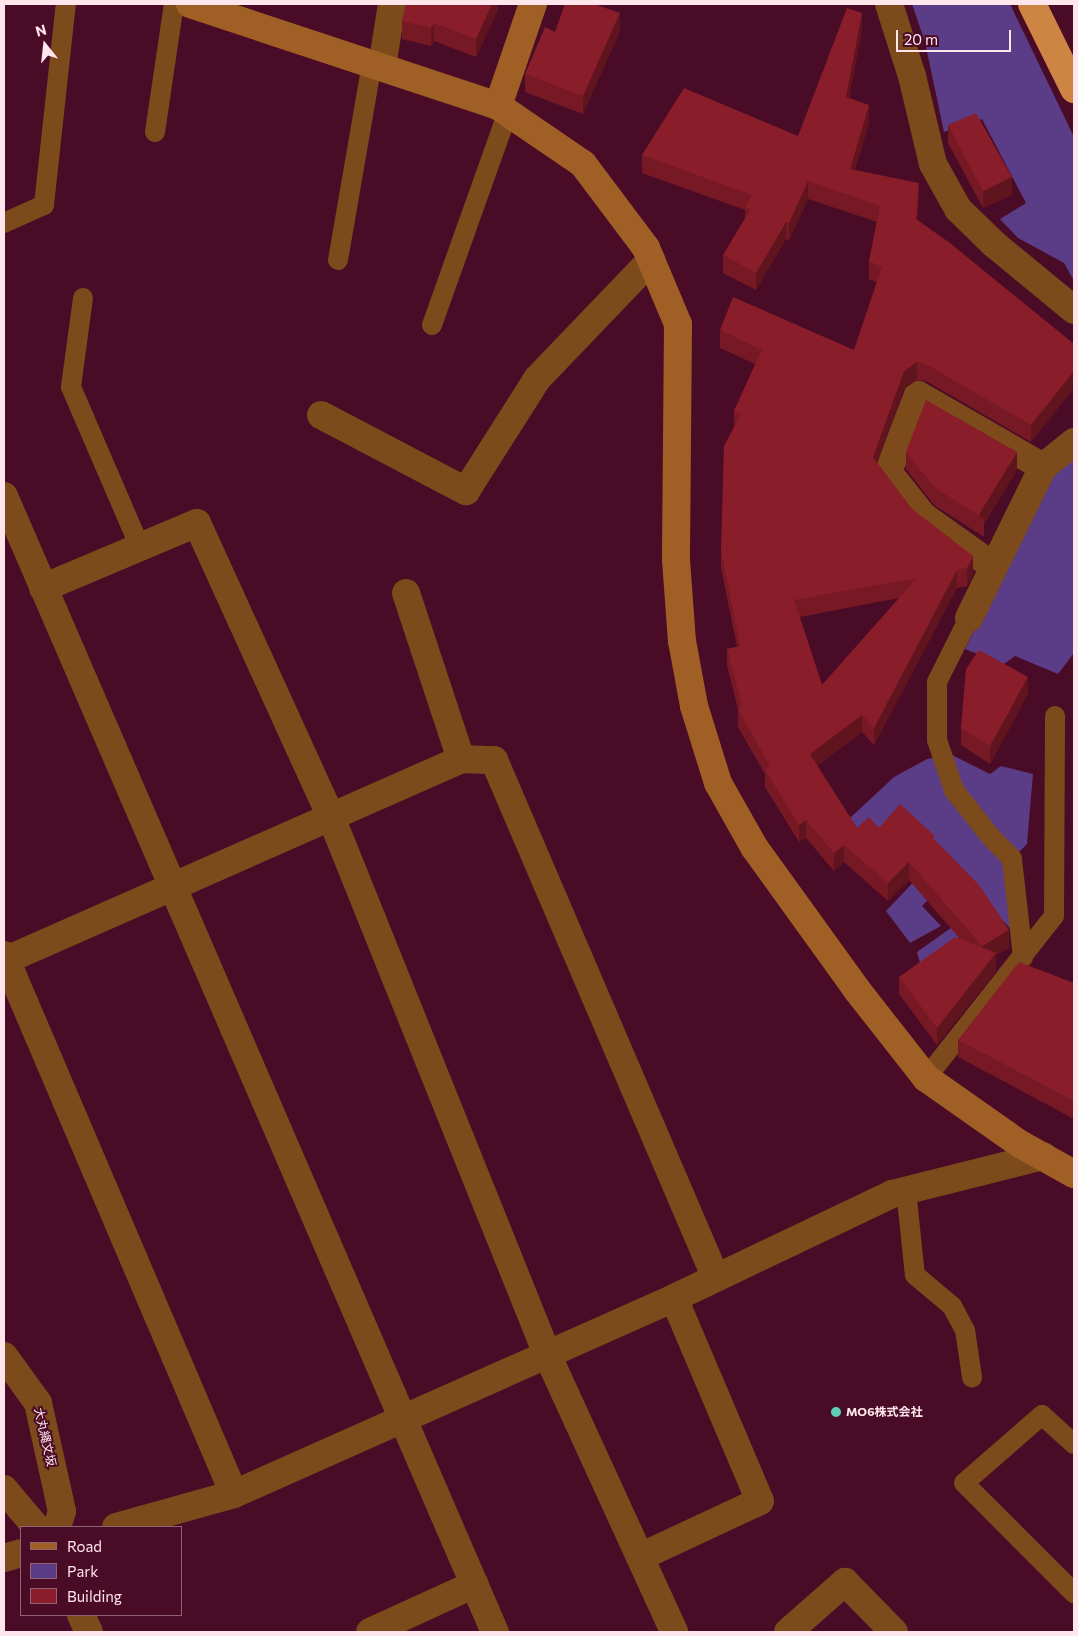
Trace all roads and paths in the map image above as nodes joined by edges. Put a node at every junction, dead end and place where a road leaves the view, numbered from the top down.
1 (66, 4) edge
2 (174, 4) edge
3 (190, 4) edge
4 (392, 4) edge
5 (533, 4) edge
6 (889, 4) edge
7 (1032, 4) edge
8 (377, 66) junction
9 (1074, 89) edge
10 (503, 109) junction
11 (155, 132) dead end
12 (4, 223) edge
13 (338, 260) dead end
14 (651, 260) junction
15 (83, 298) dead end
16 (1074, 310) edge
17 (432, 325) dead end
18 (321, 415) dead end
19 (1074, 442) edge
20 (1043, 468) junction
21 (4, 496) edge
22 (140, 547) junction
23 (993, 566) junction
24 (44, 588) junction
25 (406, 593) dead end
26 (970, 618) joint
27 (1055, 716) dead end
28 (461, 760) junction
29 (331, 817) junction
30 (172, 887) junction
31 (4, 958) edge
32 (1023, 958) junction
33 (926, 1078) junction
34 (1043, 1156) junction
35 (1074, 1174) edge
36 (906, 1190) junction
37 (715, 1276) junction
38 (674, 1298) junction
39 (547, 1354) junction
40 (4, 1356) edge
41 (972, 1377) dead end
42 (401, 1420) junction
43 (1074, 1444) edge
44 (4, 1489) edge
45 (234, 1494) junction
46 (35, 1526) edge
47 (57, 1526) edge
48 (120, 1526) edge
49 (20, 1553) edge
50 (640, 1557) junction
51 (4, 1558) edge
52 (475, 1584) junction
53 (1074, 1593) edge
54 (81, 1616) edge
55 (89, 1632) edge
56 (370, 1632) edge
57 (495, 1632) edge
58 (674, 1632) edge
59 (788, 1632) edge
60 (894, 1632) edge

1 - 12 lane
2 - 11 lane
3 - 8 street
4 - 8 street
5 - 10 street
6 - 16 street
7 - 9 highway
8 - 10 street
8 - 13 lane
10 - 14 street
10 - 17 lane
14 - 18 street
14 - 33 street
15 - 22 lane
19 - 20 street
20 - 23 street
20 - 23 street
21 - 24 street
22 - 24 street
22 - 29 street
23 - 26 street
24 - 30 street
25 - 28 street
26 - 32 lane
27 - 32 lane
28 - 29 street
28 - 37 street
29 - 30 street
29 - 39 street
30 - 31 street
30 - 42 street
31 - 45 street
32 - 33 lane
33 - 34 street
34 - 35 street
34 - 36 street
36 - 37 street
36 - 41 lane
37 - 38 street
38 - 39 street
38 - 50 street
39 - 42 street
39 - 50 street
40 - 47 street, 大丸縄文坂
42 - 45 street
42 - 52 street
43 - 53 lane
44 - 46 street
45 - 48 street
49 - 51 street
50 - 58 street
52 - 56 street
52 - 57 street
54 - 55 street
59 - 60 street

